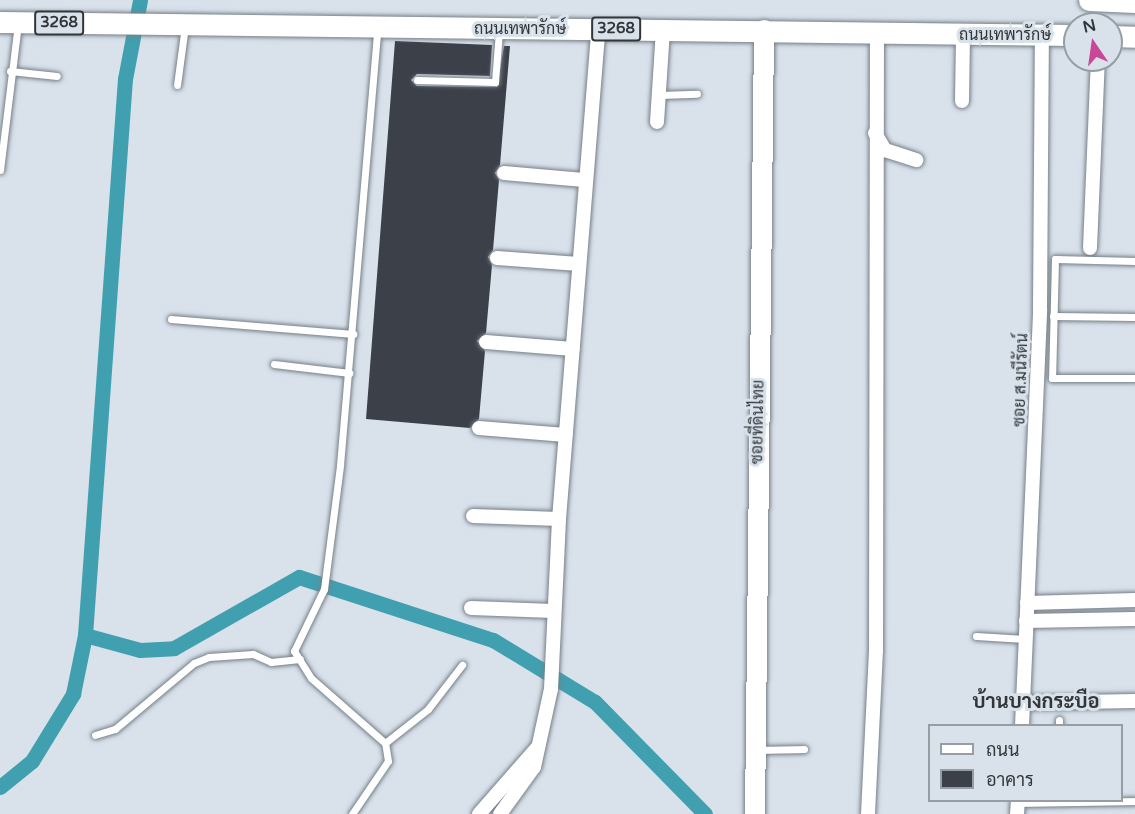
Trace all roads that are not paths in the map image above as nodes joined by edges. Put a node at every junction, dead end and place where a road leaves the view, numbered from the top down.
1 (1089, 0) edge
2 (1135, 2) edge
3 (9, 22) edge
4 (185, 26) junction
5 (377, 28) junction
6 (499, 28) junction
7 (598, 29) junction
8 (663, 29) junction
9 (764, 30) junction
10 (877, 32) junction
11 (963, 35) junction
12 (1041, 35) junction
13 (1063, 35) edge
14 (10, 71) junction
15 (1097, 72) edge
16 (57, 76) dead end
17 (417, 80) dead end
18 (177, 86) dead end
19 (656, 94) junction
20 (697, 94) dead end
21 (962, 102) dead end
22 (657, 122) dead end
23 (874, 131) junction
24 (916, 160) dead end
25 (0, 170) edge
26 (504, 173) dead end
27 (584, 180) junction
28 (1090, 248) dead end
29 (497, 258) dead end
30 (1135, 261) edge
31 (579, 264) junction
32 (1053, 316) junction
33 (1135, 316) edge
34 (171, 319) dead end
35 (353, 334) junction
36 (486, 342) dead end
37 (573, 348) junction
38 (274, 364) dead end
39 (349, 373) junction
40 (1135, 378) edge
41 (478, 428) dead end
42 (566, 435) junction
43 (473, 516) dead end
44 (559, 519) junction
45 (1135, 600) edge
46 (1027, 603) junction
47 (471, 608) dead end
48 (554, 611) junction
49 (1135, 620) edge
50 (1026, 621) junction
51 (976, 636) dead end
52 (1025, 639) junction
53 (300, 659) junction
54 (462, 665) dead end
55 (1135, 701) edge
56 (1023, 703) junction
57 (1022, 724) edge
58 (95, 735) dead end
59 (386, 743) junction
60 (537, 748) junction
61 (804, 749) dead end
62 (756, 750) junction
63 (1059, 802) edge
64 (1017, 806) edge
65 (352, 814) edge
66 (479, 814) edge
67 (500, 814) edge
68 (755, 814) edge
69 (868, 814) edge

1 - 2 main road
3 - 4 main road, ถนนเทพารักษ์ / 3268
3 - 14 lane
4 - 5 main road, ถนนเทพารักษ์ / 3268
4 - 18 lane
5 - 6 main road, ถนนเทพารักษ์ / 3268
5 - 35 lane
6 - 7 main road, ถนนเทพารักษ์ / 3268
6 - 17 lane
7 - 8 main road, ถนนเทพารักษ์ / 3268
7 - 27 street
8 - 9 main road, ถนนเทพารักษ์ / 3268
8 - 19 street
9 - 10 main road, ถนนเทพารักษ์ / 3268
9 - 62 street, ซอยที่ดินไทย
10 - 11 main road, ถนนเทพารักษ์ / 3268
10 - 23 street
11 - 12 main road, ถนนเทพารักษ์ / 3268
11 - 21 street
12 - 13 main road, ถนนเทพารักษ์ / 3268
12 - 46 street, ซอย ส.มนีรัตน์
14 - 16 lane
14 - 25 lane
15 - 28 street
19 - 20 lane
19 - 22 street
23 - 24 street
23 - 69 street
26 - 27 street
27 - 31 street
29 - 31 street
30 - 32 lane
31 - 37 street
32 - 33 lane
32 - 40 lane
34 - 35 lane
35 - 39 lane
36 - 37 street
37 - 42 street
38 - 39 lane
39 - 53 lane
41 - 42 street
42 - 44 street
43 - 44 street
44 - 48 street
45 - 46 street
46 - 50 street, ซอย ส.มนีรัตน์
47 - 48 street
48 - 60 street
49 - 50 street
50 - 52 street, ซอย ส.มนีรัตน์
51 - 52 lane
52 - 56 street, ซอย ส.มนีรัตน์
53 - 58 lane
53 - 59 lane
54 - 59 lane
55 - 56 street
56 - 57 street, ซอย ส.มนีรัตน์
59 - 65 lane
60 - 66 street
60 - 67 street
61 - 62 lane
62 - 68 street, ซอยที่ดินไทย
63 - 64 lane

